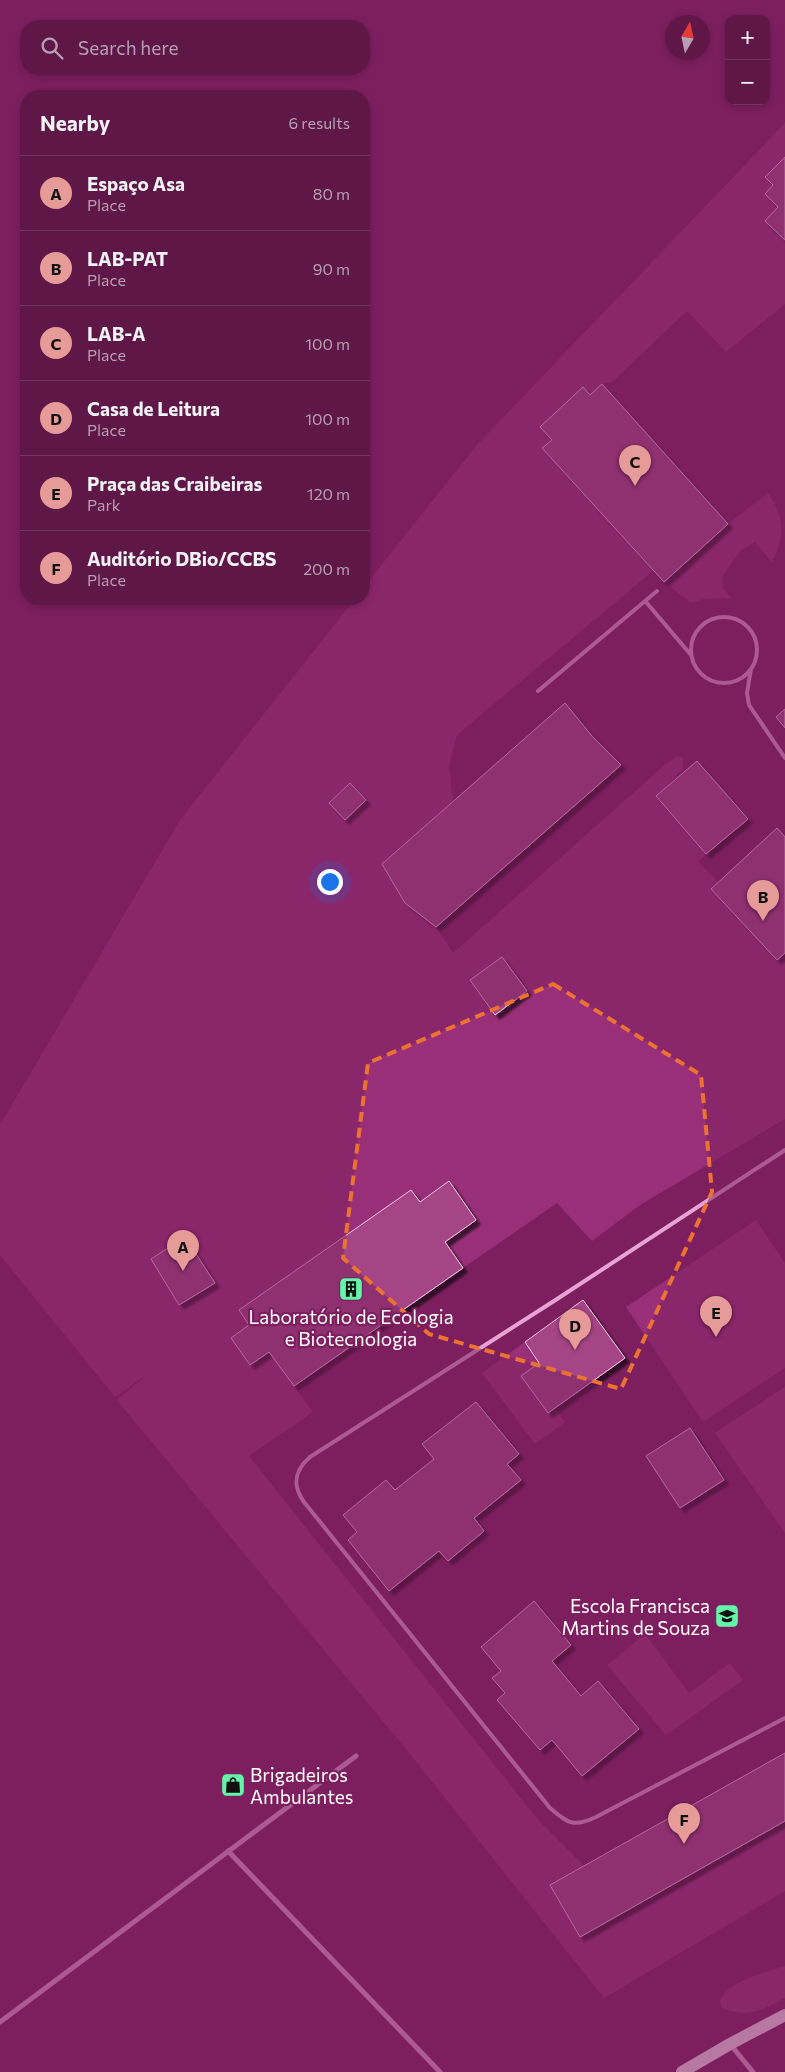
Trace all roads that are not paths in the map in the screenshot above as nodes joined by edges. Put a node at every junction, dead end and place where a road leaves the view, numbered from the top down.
1 (657, 591) dead end
2 (646, 602) junction
3 (691, 655) junction
4 (751, 669) junction
5 (538, 691) dead end
6 (785, 758) edge
7 (785, 1150) edge
8 (785, 1718) edge
9 (356, 1756) dead end
10 (228, 1851) junction
11 (785, 2015) edge
12 (0, 2022) edge
13 (730, 2044) junction
14 (440, 2072) edge
15 (682, 2072) edge
16 (753, 2072) edge

1 - 2 lane
2 - 3 lane
2 - 5 lane
3 - 4 lane
3 - 4 lane
4 - 6 lane
7 - 8 lane
9 - 10 street
10 - 12 street
10 - 14 street
11 - 13 main road
13 - 15 main road
13 - 16 street

